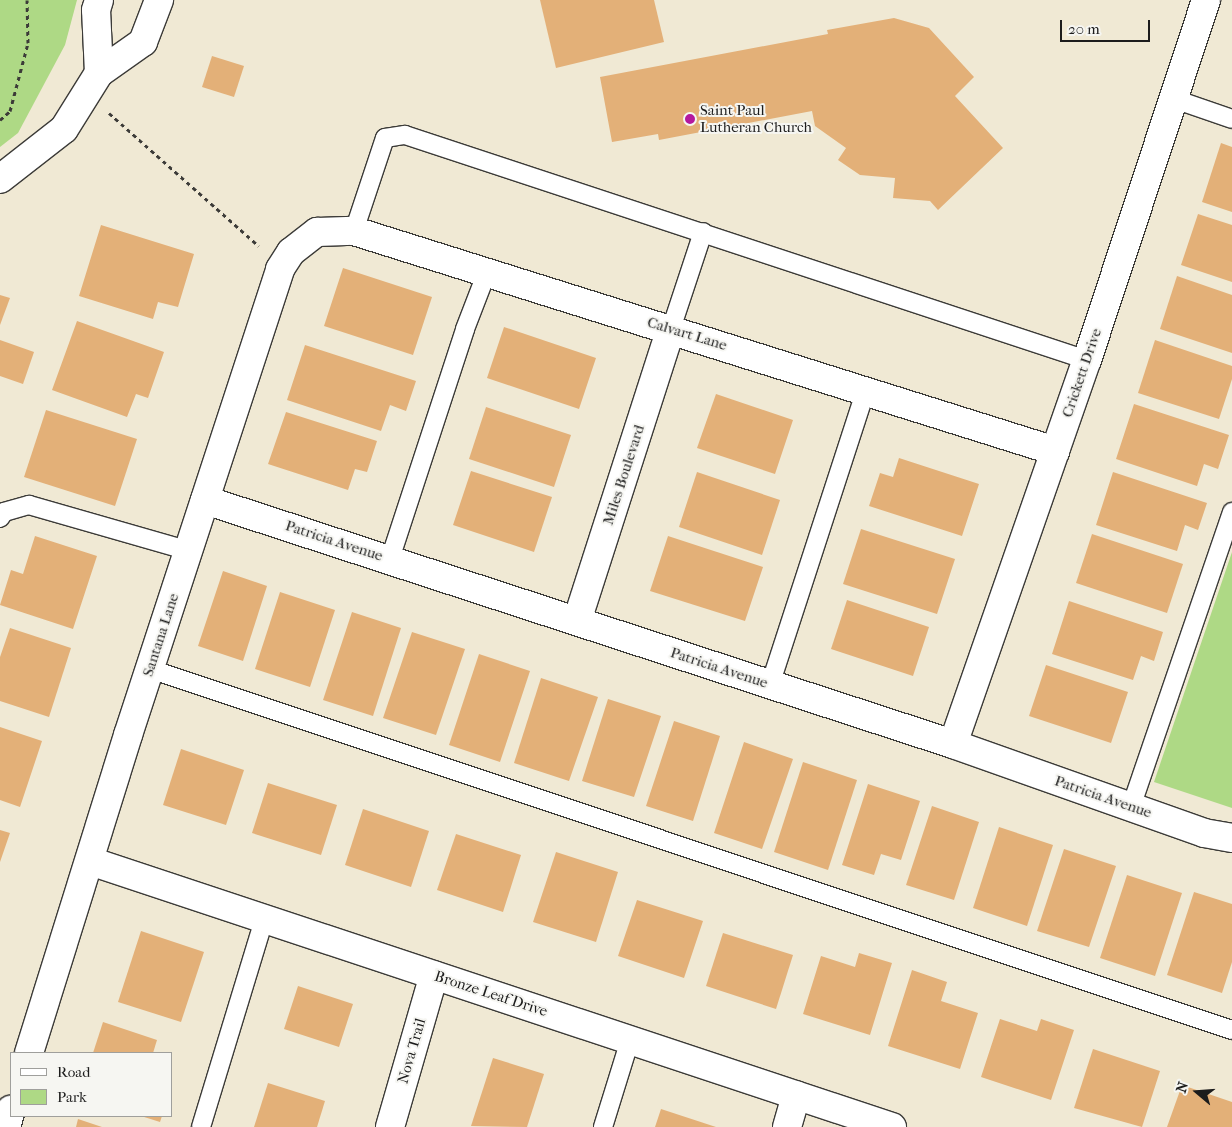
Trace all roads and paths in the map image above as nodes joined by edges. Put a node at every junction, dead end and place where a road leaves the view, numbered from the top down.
1 (27, 0) edge
2 (99, 0) edge
3 (159, 0) edge
4 (1206, 0) edge
5 (93, 83) junction
6 (1174, 99) junction
7 (1232, 119) edge
8 (0, 120) edge
9 (0, 179) edge
10 (354, 231) junction
11 (317, 232) joint
12 (703, 232) junction
13 (280, 269) junction
14 (487, 272) junction
15 (671, 329) junction
16 (1087, 360) junction
17 (866, 390) junction
18 (1055, 451) junction
19 (205, 500) junction
20 (1232, 512) edge
21 (0, 518) edge
22 (189, 550) junction
23 (390, 559) junction
24 (577, 621) junction
25 (150, 669) junction
26 (770, 685) junction
27 (953, 744) junction
28 (1131, 807) junction
29 (1232, 838) edge
30 (90, 861) junction
31 (264, 919) junction
32 (434, 975) junction
33 (1232, 1030) edge
34 (630, 1040) junction
35 (29, 1052) edge
36 (796, 1095) junction
37 (10, 1113) edge
38 (6, 1127) edge
39 (201, 1127) edge
40 (390, 1127) edge
41 (603, 1127) edge
42 (787, 1127) edge
43 (892, 1127) edge

1 - 8 path
2 - 5 street
3 - 5 street
4 - 6 street, Crickett Drive
5 - 9 street
5 - 13 path
6 - 7 lane
6 - 16 street, Crickett Drive
10 - 11 street, Calvart Lane
10 - 12 lane
10 - 14 street, Calvart Lane
11 - 13 street, Santana Lane
12 - 15 lane
12 - 16 lane
13 - 19 street, Santana Lane
14 - 15 street, Calvart Lane
14 - 23 lane
15 - 17 street, Calvart Lane
15 - 24 street, Miles Boulevard
16 - 18 street, Crickett Drive
17 - 18 street, Calvart Lane
17 - 26 lane
18 - 27 street, Crickett Drive
19 - 22 street, Santana Lane
19 - 23 street, Patricia Avenue
20 - 28 lane
21 - 22 lane
22 - 25 street, Santana Lane
23 - 24 street, Patricia Avenue
24 - 26 street, Patricia Avenue
25 - 30 street, Santana Lane
25 - 33 lane
26 - 27 street, Patricia Avenue
27 - 28 street, Patricia Avenue
28 - 29 street, Patricia Avenue
30 - 31 street, Bronze Leaf Drive
30 - 35 street, Santana Lane
31 - 32 street, Bronze Leaf Drive
31 - 39 lane
32 - 34 street, Bronze Leaf Drive
32 - 40 street, Nova Trail
34 - 36 street, Bronze Leaf Drive
34 - 41 lane
36 - 42 street
36 - 43 street, Bronze Leaf Drive
37 - 38 street

